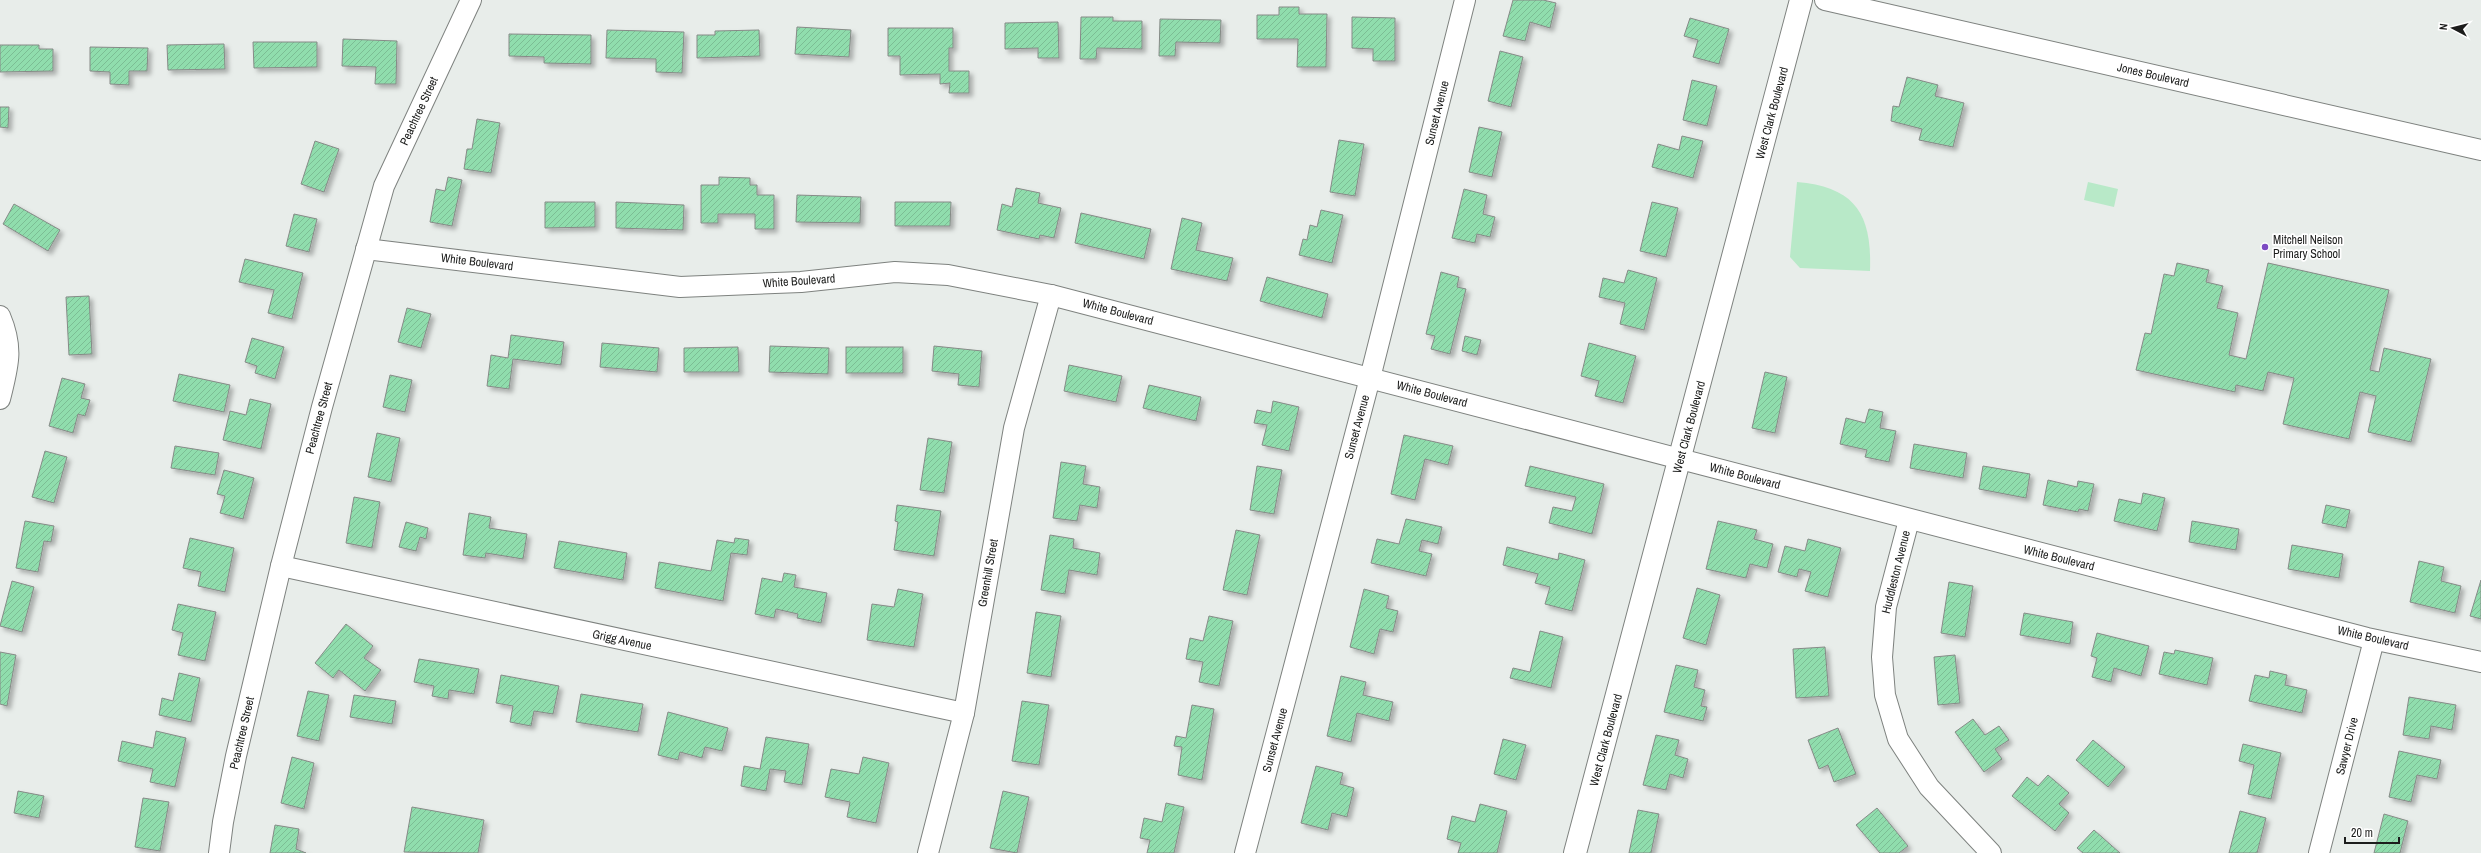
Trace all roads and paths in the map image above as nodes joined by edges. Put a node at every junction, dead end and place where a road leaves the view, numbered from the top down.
1 (471, 0) edge
2 (1465, 0) edge
3 (1802, 0) edge
4 (1825, 0) edge
5 (2481, 150) edge
6 (366, 249) junction
7 (1051, 295) junction
8 (0, 316) edge
9 (1370, 378) junction
10 (0, 398) edge
11 (1681, 459) junction
12 (1909, 520) junction
13 (281, 566) junction
14 (2374, 640) junction
15 (2481, 662) edge
16 (964, 713) junction
17 (1987, 852) edge
18 (219, 853) edge
19 (928, 853) edge
20 (1245, 853) edge
21 (1575, 853) edge
22 (2319, 853) edge

1 - 6 street, Peachtree Street
2 - 9 street, Sunset Avenue
3 - 11 street, West Clark Boulevard
4 - 5 street, Jones Boulevard
6 - 7 street, White Boulevard
6 - 13 street, Peachtree Street
7 - 9 street, White Boulevard
7 - 16 street, Greenhill Street
8 - 10 street
9 - 11 street, White Boulevard
9 - 20 street, Sunset Avenue
11 - 12 street, White Boulevard
11 - 21 street, West Clark Boulevard
12 - 14 street, White Boulevard
12 - 17 street, Huddleston Avenue
13 - 16 street, Grigg Avenue
13 - 18 street, Peachtree Street
14 - 15 street, White Boulevard
14 - 22 street, Sawyer Drive
16 - 19 street, Greenhill Street

